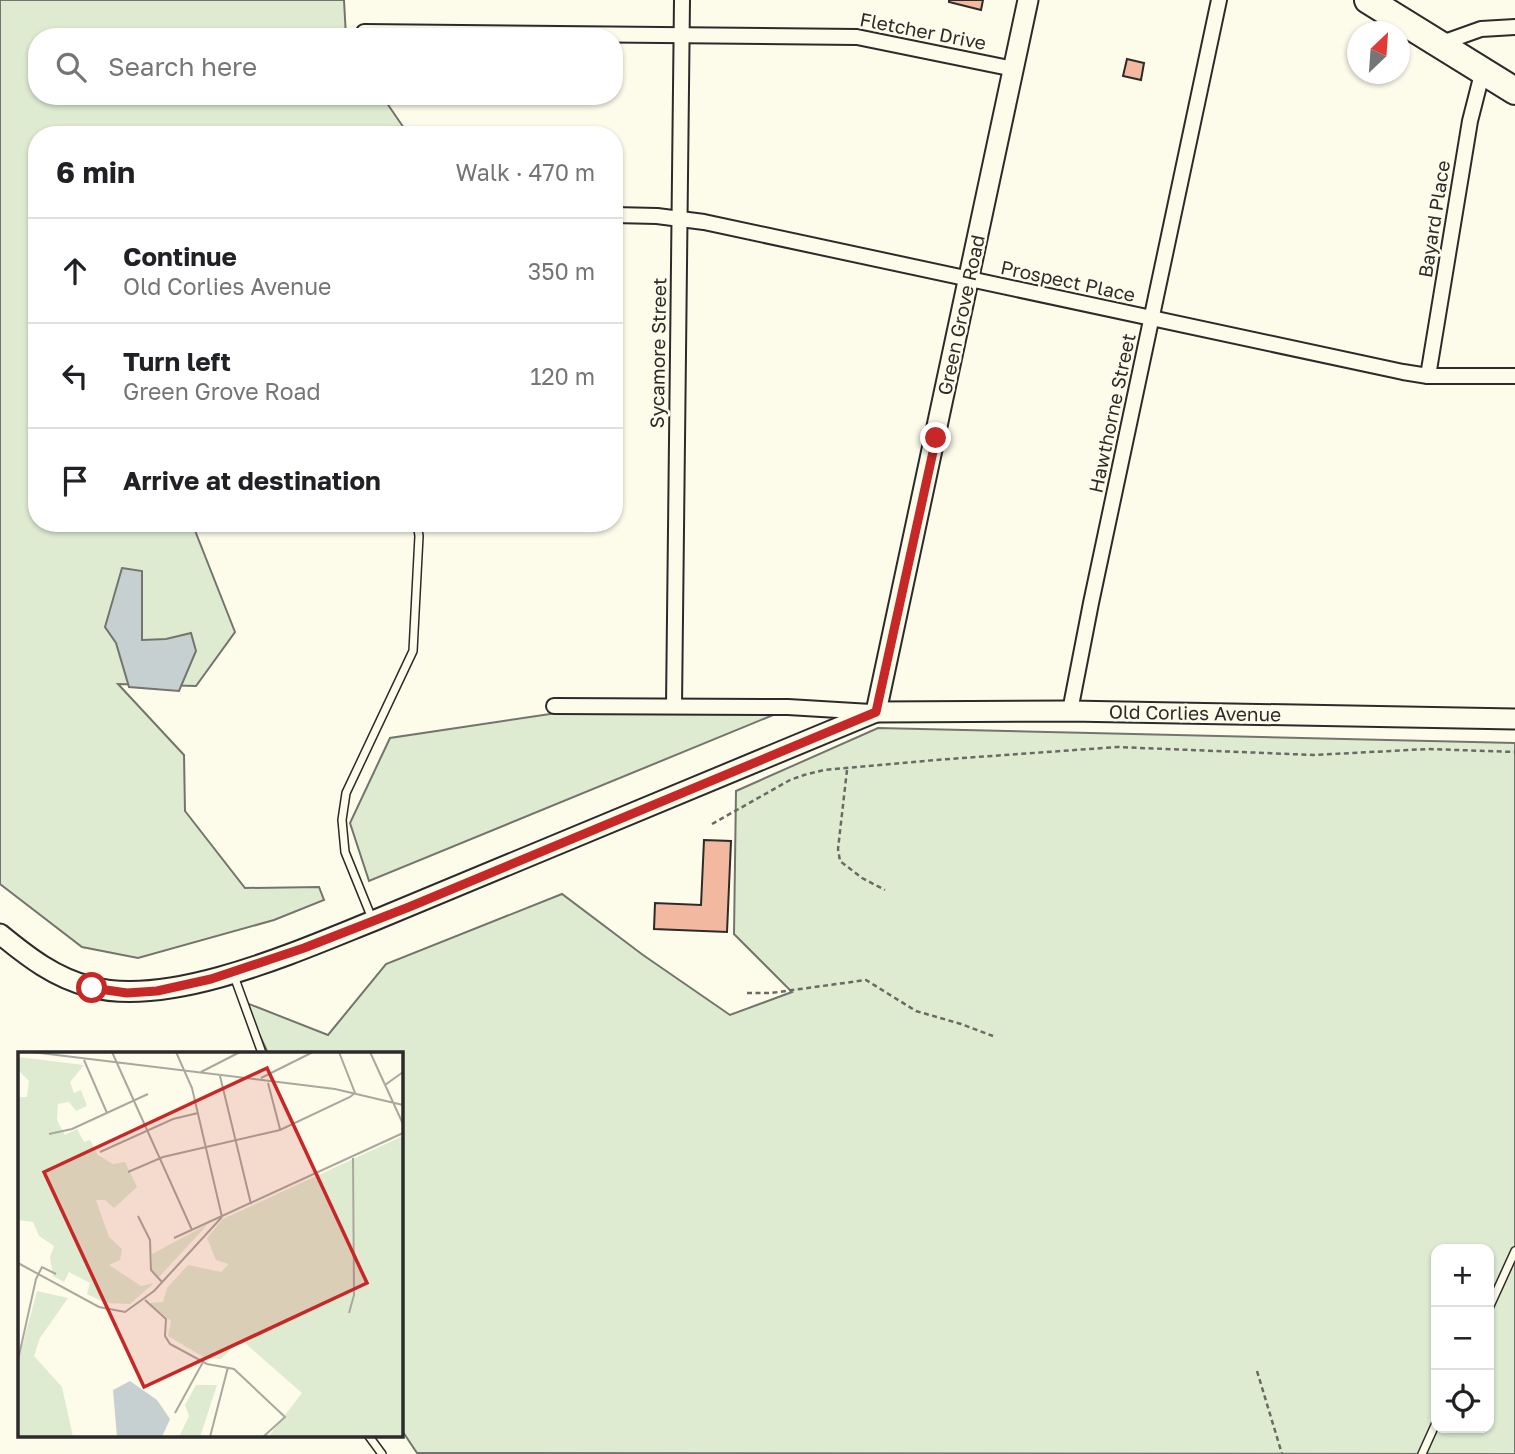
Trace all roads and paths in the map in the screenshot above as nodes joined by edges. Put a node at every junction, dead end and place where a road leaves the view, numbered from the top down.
1 (682, 0) edge
2 (1028, 0) edge
3 (1219, 0) edge
4 (1368, 0) edge
5 (1515, 27) edge
6 (623, 34) edge
7 (681, 35) junction
8 (1439, 44) junction
9 (1014, 69) junction
10 (1483, 71) junction
11 (1515, 91) edge
12 (623, 216) edge
13 (679, 219) junction
14 (968, 279) junction
15 (1152, 318) junction
16 (1428, 376) junction
17 (1515, 376) edge
18 (419, 532) edge
19 (554, 706) dead end
20 (674, 706) junction
21 (1070, 711) junction
22 (876, 712) junction
23 (1515, 719) edge
24 (1515, 752) edge
25 (847, 770) junction
26 (712, 824) dead end
27 (885, 890) dead end
28 (373, 921) junction
29 (0, 934) edge
30 (233, 972) junction
31 (747, 993) dead end
32 (993, 1036) dead end
33 (262, 1052) edge
34 (1515, 1251) edge
35 (1489, 1307) edge
36 (1257, 1371) dead end
37 (1431, 1433) edge
38 (369, 1436) edge
39 (382, 1454) edge
40 (1282, 1454) edge
41 (1422, 1454) edge

1 - 7 street, Sycamore Street
2 - 9 street, Green Grove Road
3 - 15 street, Hawthorne Street
4 - 8 highway
5 - 8 street
6 - 7 street, Fletcher Drive
7 - 9 street, Fletcher Drive
7 - 13 street, Sycamore Street
8 - 10 highway
9 - 14 street, Green Grove Road
10 - 11 highway
10 - 16 street, Bayard Place
12 - 13 street, Prospect Place
13 - 14 street, Prospect Place
13 - 20 street, Sycamore Street
14 - 15 street, Prospect Place
14 - 22 street, Green Grove Road
15 - 16 street, Prospect Place
15 - 21 street, Hawthorne Street
16 - 17 street, Prospect Place
18 - 28 lane
19 - 20 street, Old Corlies Avenue
20 - 22 street, Old Corlies Avenue
21 - 22 street, Old Corlies Avenue
21 - 23 street, Old Corlies Avenue
22 - 28 street, Old Corlies Avenue
24 - 25 path
25 - 26 path
25 - 27 path
28 - 30 street, Old Corlies Avenue
29 - 30 street, Old Corlies Avenue
30 - 33 lane
31 - 32 path
34 - 35 lane
36 - 40 path
37 - 41 lane
38 - 39 lane

